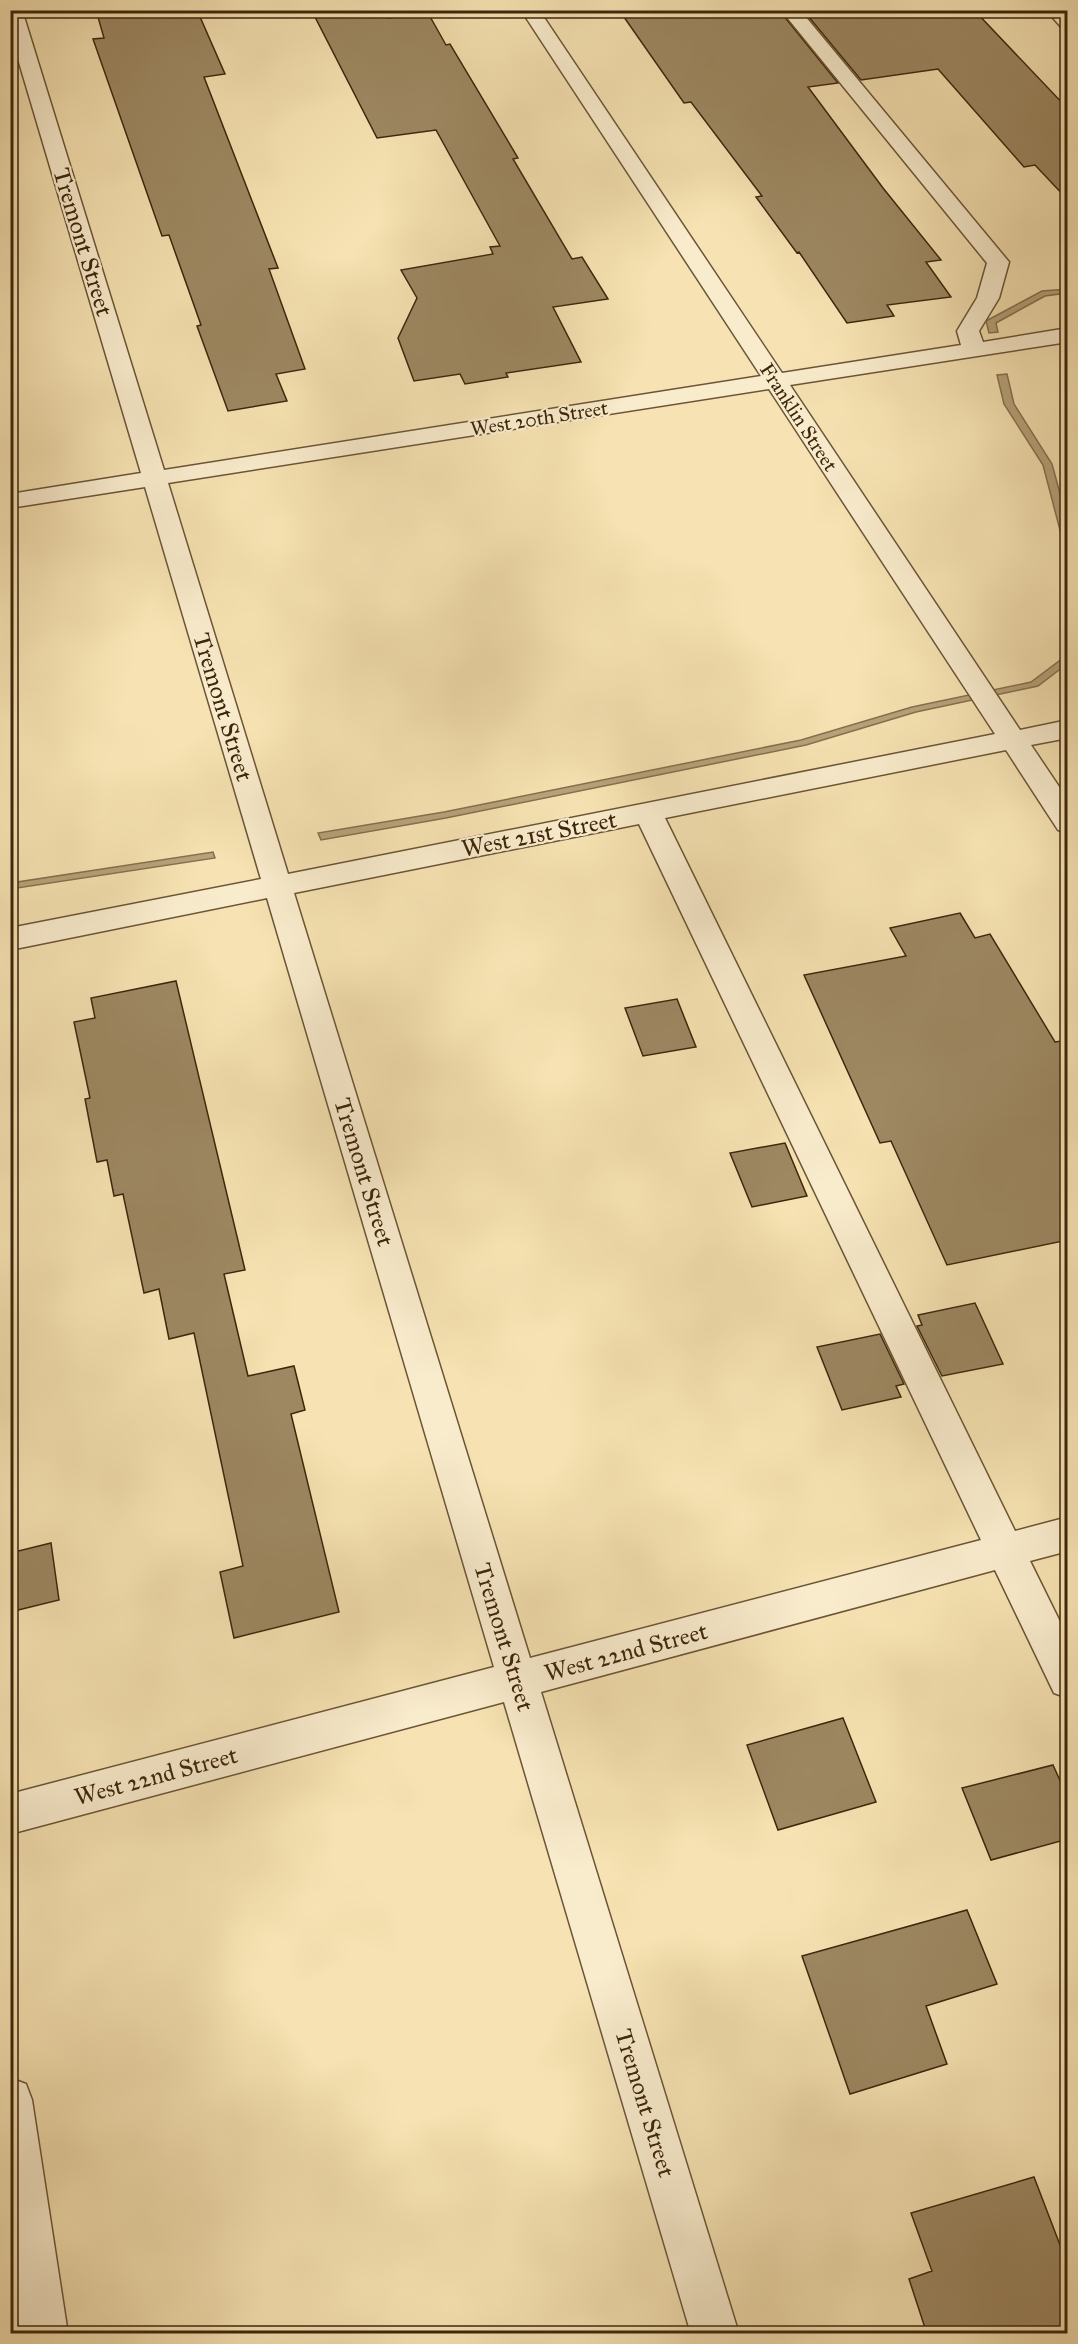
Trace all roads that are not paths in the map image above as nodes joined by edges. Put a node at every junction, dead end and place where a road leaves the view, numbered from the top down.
1 (13, 10) edge
2 (530, 10) edge
3 (790, 10) edge
4 (1055, 10) edge
5 (1068, 23) edge
6 (1068, 335) edge
7 (974, 350) junction
8 (775, 381) junction
9 (154, 478) junction
10 (10, 501) edge
11 (1068, 729) edge
12 (1012, 740) junction
13 (648, 812) junction
14 (1068, 824) edge
15 (277, 885) junction
16 (10, 939) edge
17 (1068, 1534) edge
18 (1006, 1551) junction
19 (1068, 1680) edge
20 (517, 1681) junction
21 (10, 1814) edge
22 (10, 2100) edge
23 (44, 2334) edge
24 (715, 2334) edge

1 - 9 street, Tremont Street
2 - 8 street, Franklin Street
3 - 7 street
4 - 5 street
6 - 7 street, West 20th Street
7 - 8 street, West 20th Street
8 - 9 street, West 20th Street
8 - 12 street, Franklin Street
9 - 10 street, West 20th Street
9 - 15 street, Tremont Street
11 - 12 street, West 21st Street
12 - 13 street, West 21st Street
12 - 14 street, Franklin Street
13 - 15 street, West 21st Street
13 - 18 street
15 - 16 street, West 21st Street
15 - 20 street, Tremont Street
17 - 18 street, West 22nd Street
18 - 19 street
18 - 20 street, West 22nd Street
20 - 21 street, West 22nd Street
20 - 24 street, Tremont Street
22 - 23 street

